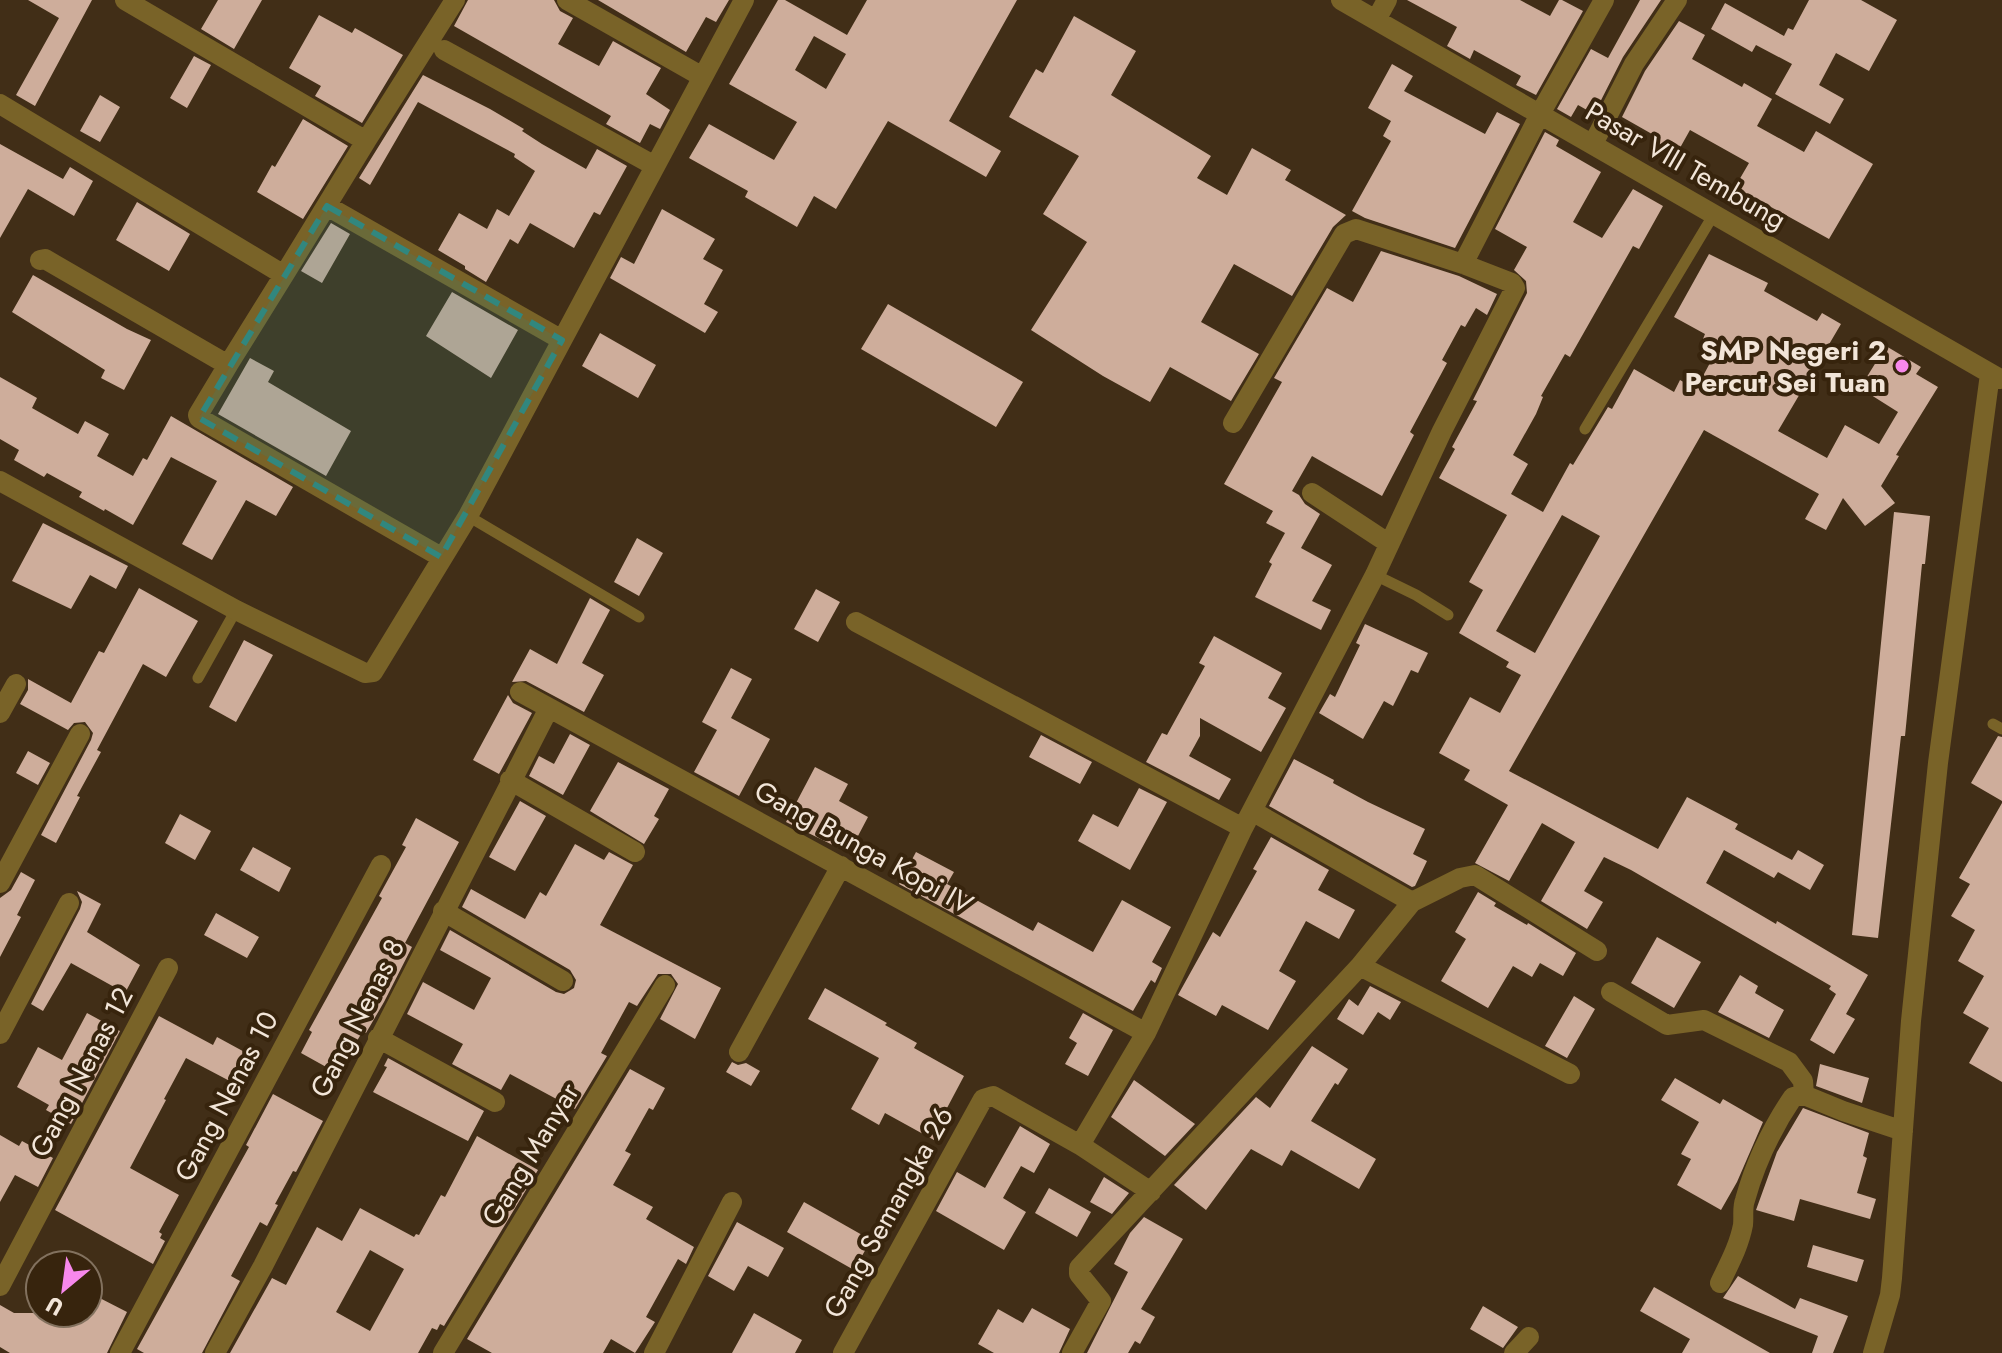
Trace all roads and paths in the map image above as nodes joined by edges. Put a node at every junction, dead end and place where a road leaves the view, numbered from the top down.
1 (125, 0) edge
2 (455, 0) edge
3 (567, 0) edge
4 (744, 0) edge
5 (1341, 0) edge
6 (1387, 0) edge
7 (1604, 0) edge
8 (1677, 0) edge
9 (1376, 20) junction
10 (444, 50) dead end
11 (701, 76) junction
12 (0, 104) edge
13 (1540, 114) junction
14 (366, 141) junction
15 (1593, 144) junction
16 (655, 166) junction
17 (327, 206) junction
18 (1714, 214) junction
19 (40, 260) dead end
20 (1463, 264) junction
21 (284, 275) junction
22 (562, 340) junction
23 (228, 365) junction
24 (1998, 378) edge
25 (1233, 423) dead end
26 (1585, 429) dead end
27 (0, 481) edge
28 (1312, 493) dead end
29 (468, 516) junction
30 (1388, 543) junction
31 (441, 557) junction
32 (1375, 575) junction
33 (236, 610) junction
34 (1448, 615) dead end
35 (639, 617) dead end
36 (856, 622) dead end
37 (198, 678) dead end
38 (16, 684) dead end
39 (520, 692) dead end
40 (552, 710) junction
41 (0, 713) edge
42 (80, 734) dead end
43 (510, 780) junction
44 (1248, 819) junction
45 (635, 852) dead end
46 (381, 865) dead end
47 (841, 866) junction
48 (0, 883) edge
49 (1412, 902) junction
50 (69, 903) dead end
51 (443, 911) junction
52 (1597, 951) dead end
53 (1360, 966) junction
54 (168, 968) dead end
55 (563, 981) dead end
56 (665, 985) dead end
57 (1611, 992) dead end
58 (1146, 1033) junction
59 (0, 1034) edge
60 (378, 1038) junction
61 (739, 1052) dead end
62 (1570, 1074) dead end
63 (1804, 1095) junction
64 (495, 1102) dead end
65 (1903, 1131) junction
66 (1080, 1145) junction
67 (1151, 1192) junction
68 (732, 1202) dead end
69 (1720, 1283) dead end
70 (0, 1286) edge
71 (1529, 1337) dead end
72 (120, 1353) edge
73 (215, 1353) edge
74 (443, 1353) edge
75 (654, 1353) edge
76 (843, 1353) edge
77 (1072, 1353) edge
78 (1514, 1353) edge
79 (1873, 1353) edge

1 - 14 street
2 - 14 street
3 - 11 street
4 - 11 street
5 - 9 street, Pasar VIII Tembung
6 - 9 street
7 - 13 street
8 - 15 street
9 - 13 street, Pasar VIII Tembung
10 - 16 street
11 - 16 street
12 - 21 street
13 - 15 street, Pasar VIII Tembung
13 - 20 street
14 - 17 street
15 - 18 street, Pasar VIII Tembung
16 - 22 street
17 - 21 street
17 - 22 street
18 - 24 street, Pasar VIII Tembung
18 - 26 lane
19 - 23 street
20 - 25 street
20 - 30 street
21 - 23 street
22 - 29 street
23 - 31 street
24 - 65 street
27 - 33 street
28 - 30 street
29 - 31 street
29 - 35 lane
30 - 32 street
31 - 33 street
32 - 34 lane
32 - 44 street
33 - 37 lane
36 - 44 street
38 - 41 street
39 - 40 street, Gang Bunga Kopi IV
40 - 43 street, Gang Nenas 8
40 - 47 street, Gang Bunga Kopi IV
42 - 48 street
43 - 45 street
43 - 51 street, Gang Nenas 8
44 - 49 street
44 - 58 street
46 - 72 street, Gang Nenas 10
47 - 58 street, Gang Bunga Kopi IV
47 - 61 street
49 - 52 street
49 - 53 street
50 - 59 street
51 - 55 street
51 - 60 street, Gang Nenas 8
53 - 62 street
53 - 67 street
54 - 70 street, Gang Nenas 12
56 - 74 street, Gang Manyar
57 - 63 street
58 - 66 street
60 - 64 street
60 - 73 street, Gang Nenas 8
63 - 65 street
63 - 69 street
65 - 79 street
66 - 67 street
66 - 76 street, Gang Semangka 26
67 - 77 street
68 - 75 street
71 - 78 street

